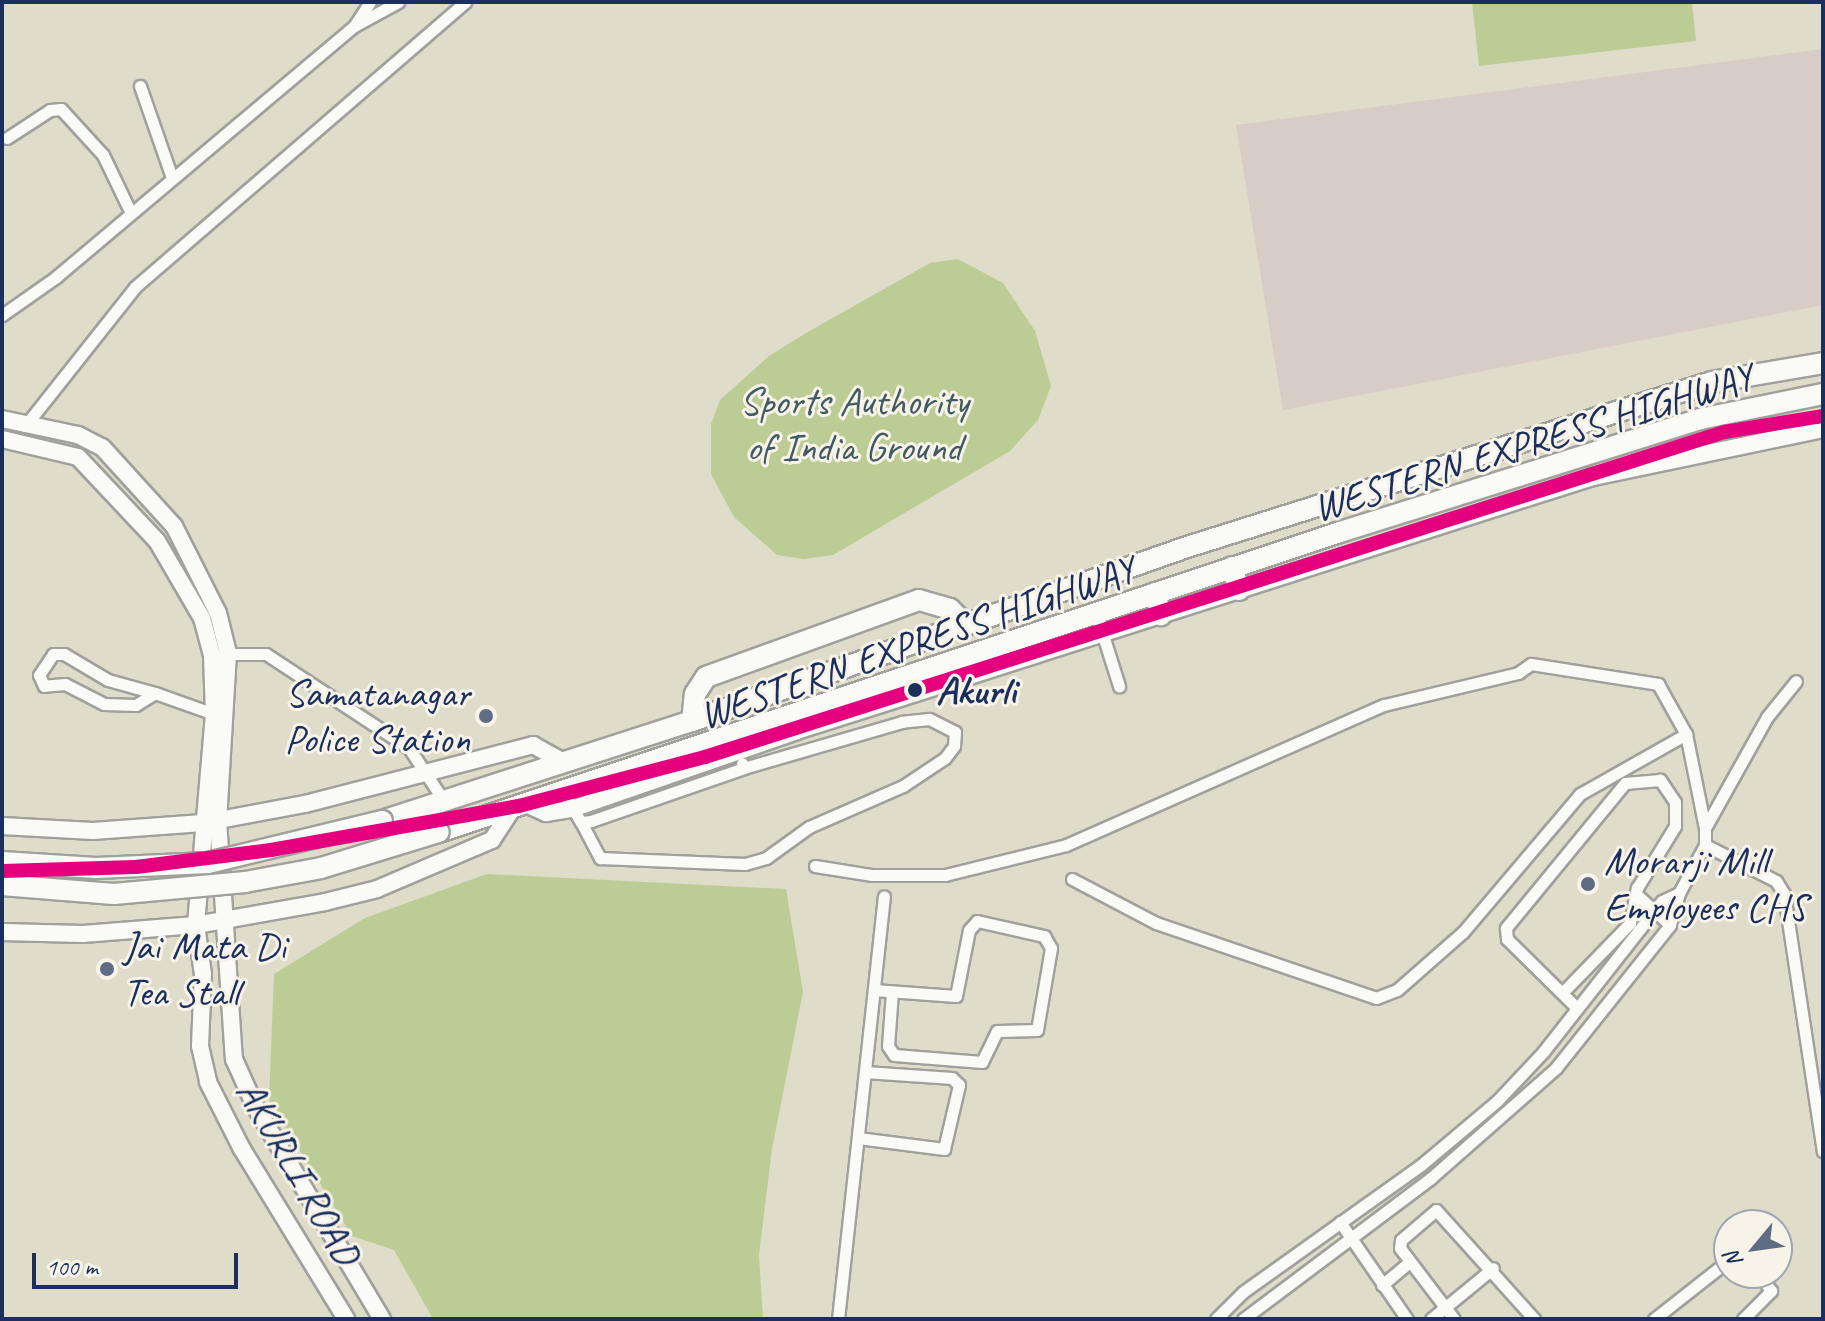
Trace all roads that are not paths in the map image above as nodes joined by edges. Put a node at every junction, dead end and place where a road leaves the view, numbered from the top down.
1 (370, 2) edge
2 (398, 2) edge
3 (465, 2) edge
4 (355, 25) junction
5 (140, 86) dead end
6 (7, 138) dead end
7 (171, 175) junction
8 (130, 211) junction
9 (2, 315) edge
10 (1823, 363) edge
11 (1823, 394) edge
12 (2, 419) edge
13 (24, 427) junction
14 (1822, 432) edge
15 (2, 439) edge
16 (1232, 567) junction
17 (1239, 590) junction
18 (1155, 593) junction
19 (1096, 613) junction
20 (1161, 615) junction
21 (966, 625) junction
22 (1104, 634) junction
23 (797, 644) junction
24 (220, 654) junction
25 (809, 680) junction
26 (1796, 681) dead end
27 (1119, 686) dead end
28 (155, 693) junction
29 (214, 714) junction
30 (692, 721) junction
31 (1686, 734) junction
32 (742, 761) junction
33 (564, 762) junction
34 (426, 775) junction
35 (444, 801) junction
36 (519, 808) junction
37 (572, 808) junction
38 (211, 822) junction
39 (2, 826) edge
40 (1705, 828) junction
41 (1705, 845) junction
42 (2, 862) edge
43 (815, 866) dead end
44 (1072, 879) dead end
45 (2, 885) edge
46 (1679, 893) junction
47 (1636, 894) junction
48 (884, 896) dead end
49 (1655, 912) junction
50 (224, 921) junction
51 (196, 925) junction
52 (1670, 925) junction
53 (2, 932) edge
54 (1607, 969) junction
55 (1621, 984) junction
56 (874, 990) junction
57 (892, 992) junction
58 (1563, 992) junction
59 (1577, 1008) junction
60 (1543, 1052) junction
61 (1556, 1068) junction
62 (865, 1072) junction
63 (858, 1138) junction
64 (1823, 1151) edge
65 (1340, 1222) junction
66 (1352, 1239) junction
67 (1409, 1262) junction
68 (1493, 1268) junction
69 (1713, 1273) edge
70 (1382, 1285) junction
71 (1770, 1289) edge
72 (1445, 1308) junction
73 (346, 1319) edge
74 (382, 1319) edge
75 (838, 1319) edge
76 (1216, 1319) edge
77 (1243, 1319) edge
78 (1407, 1319) edge
79 (1431, 1319) edge
80 (1454, 1319) edge
81 (1534, 1319) edge
82 (1654, 1319) edge
83 (1743, 1319) edge

1 - 4 street
2 - 4 street
3 - 13 street
4 - 7 street
5 - 7 street
6 - 8 street
7 - 8 street
8 - 9 street
10 - 21 highway, WESTERN EXPRESS HIGHWAY
11 - 16 highway, WESTERN EXPRESS HIGHWAY
12 - 13 street, AKURLI ROAD
13 - 24 street, AKURLI ROAD
14 - 17 street
15 - 24 street, AKURLI ROAD
16 - 17 highway
16 - 18 highway, WESTERN EXPRESS HIGHWAY
17 - 20 street
18 - 19 highway, WESTERN EXPRESS HIGHWAY
18 - 20 highway
19 - 22 street
19 - 37 highway, WESTERN EXPRESS HIGHWAY
20 - 22 street
21 - 23 highway
21 - 25 highway, WESTERN EXPRESS HIGHWAY
22 - 27 street
22 - 32 street
23 - 25 highway
23 - 30 highway
24 - 29 street, AKURLI ROAD
24 - 34 street
24 - 38 street, AKURLI ROAD
25 - 30 highway, WESTERN EXPRESS HIGHWAY
26 - 40 street
28 - 28 street
28 - 29 street
29 - 38 street, AKURLI ROAD
30 - 33 highway, WESTERN EXPRESS HIGHWAY
31 - 40 street
31 - 43 street
31 - 44 street
32 - 37 street
32 - 37 street
33 - 34 street
33 - 35 highway, WESTERN EXPRESS HIGHWAY
34 - 35 street
34 - 38 street
35 - 42 highway, WESTERN EXPRESS HIGHWAY, bridge
36 - 37 highway, WESTERN EXPRESS HIGHWAY
36 - 45 highway, WESTERN EXPRESS HIGHWAY, bridge
36 - 50 street
38 - 39 street
38 - 50 street, AKURLI ROAD
38 - 51 street, AKURLI ROAD
40 - 41 street
41 - 46 street
41 - 64 street
46 - 49 street
46 - 52 street
47 - 49 street
47 - 58 street
47 - 58 street
48 - 56 street
49 - 52 street
49 - 54 street
50 - 51 street
50 - 74 street, AKURLI ROAD
51 - 53 street
51 - 73 street, AKURLI ROAD
52 - 55 street
54 - 55 street
54 - 59 street
55 - 61 street
56 - 57 street
56 - 62 street
57 - 57 street
58 - 59 street
59 - 60 street
60 - 61 street
60 - 65 street
61 - 66 street
62 - 63 street
62 - 63 street
63 - 75 street
65 - 66 street
65 - 76 street
66 - 70 street
66 - 77 street
67 - 68 street
67 - 70 street
67 - 72 street
68 - 72 street
68 - 81 street
69 - 82 street
70 - 78 street
71 - 83 street
72 - 79 street
72 - 80 street

